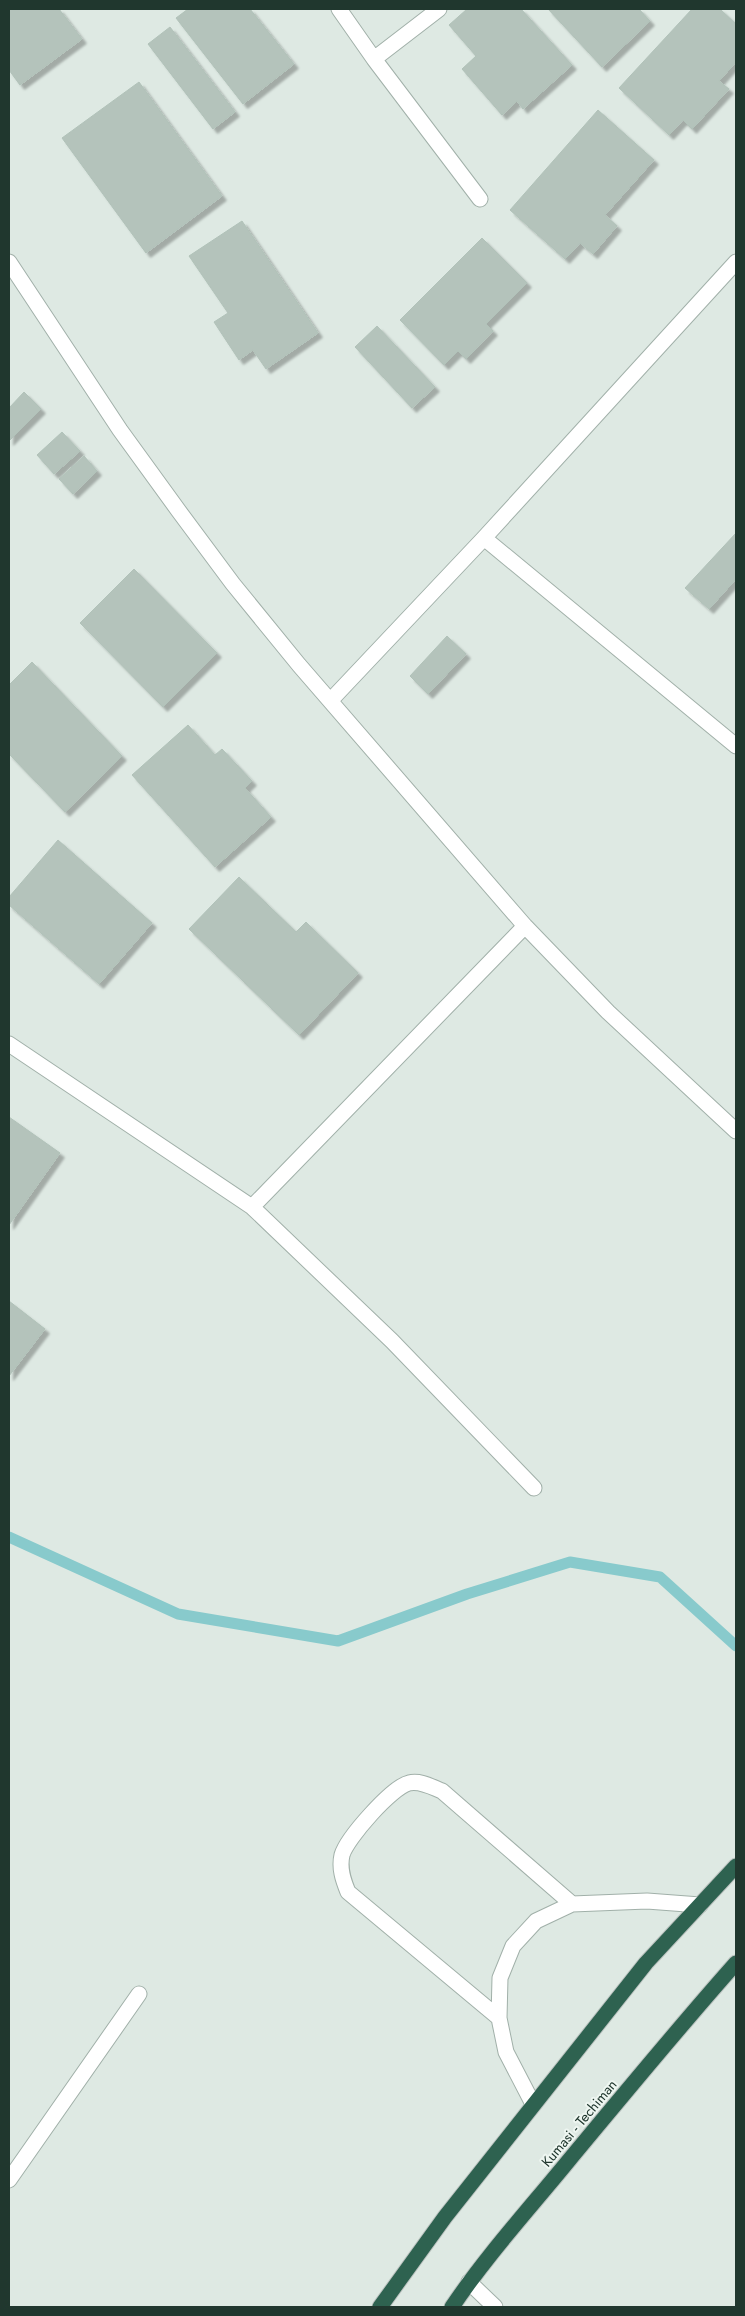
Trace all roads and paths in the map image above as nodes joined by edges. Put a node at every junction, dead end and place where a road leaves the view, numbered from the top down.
1 (339, 9) edge
2 (439, 9) edge
3 (374, 59) junction
4 (480, 200) dead end
5 (9, 262) edge
6 (736, 262) edge
7 (484, 538) junction
8 (331, 700) junction
9 (736, 746) edge
10 (525, 926) junction
11 (9, 1044) edge
12 (736, 1131) edge
13 (252, 1207) junction
14 (534, 1488) dead end
15 (736, 1866) edge
16 (572, 1904) junction
17 (700, 1905) junction
18 (736, 1963) edge
19 (139, 1994) dead end
20 (499, 2018) junction
21 (533, 2104) junction
22 (9, 2180) edge
23 (470, 2282) junction
24 (380, 2307) edge
25 (452, 2307) edge
26 (495, 2307) edge

1 - 3 street
2 - 3 street
3 - 4 street
5 - 8 street
6 - 7 street
7 - 8 street
7 - 9 street
8 - 10 street
10 - 12 street
10 - 13 street
11 - 13 street
13 - 14 street
15 - 17 highway
16 - 17 street
16 - 20 street
16 - 20 street
17 - 21 highway
18 - 23 highway, Kumasi - Techiman
19 - 22 street
20 - 21 street
21 - 24 highway
23 - 25 highway, Kumasi - Techiman
23 - 26 street

